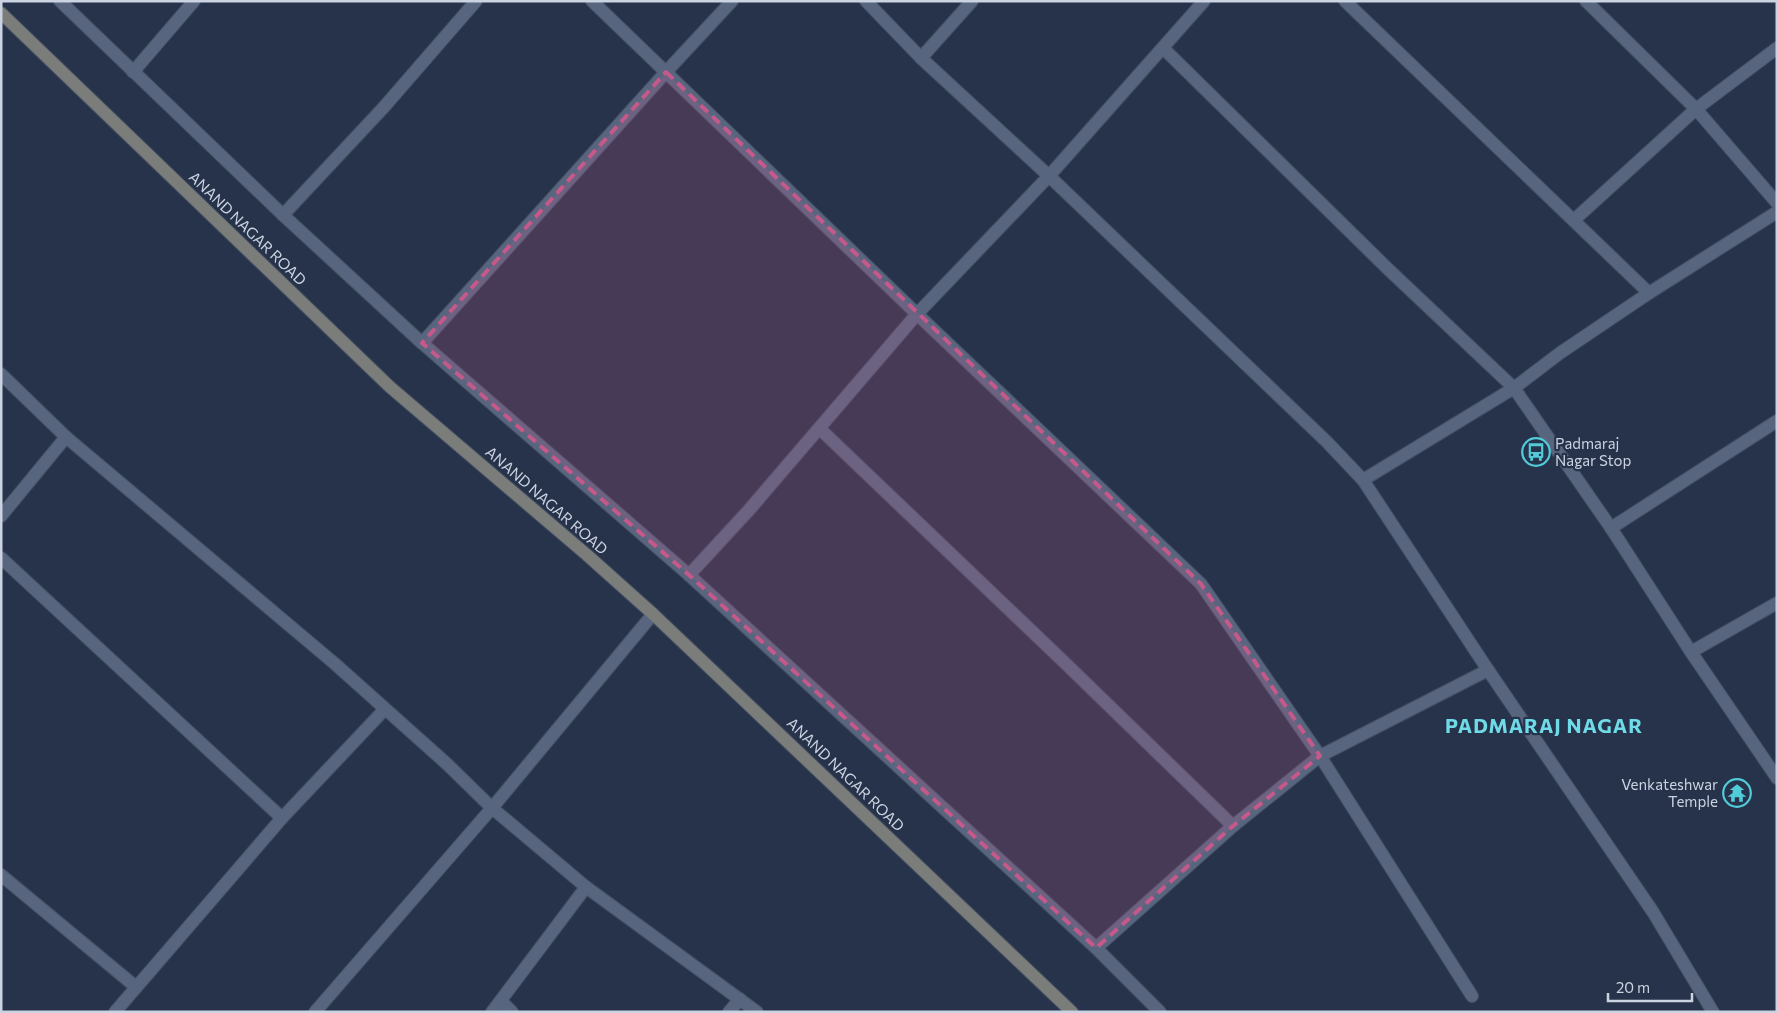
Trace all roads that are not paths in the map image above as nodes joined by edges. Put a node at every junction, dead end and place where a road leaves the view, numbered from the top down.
1 (60, 1) edge
2 (194, 1) edge
3 (476, 1) edge
4 (592, 1) edge
5 (732, 1) edge
6 (866, 1) edge
7 (972, 1) edge
8 (1204, 1) edge
9 (1345, 1) edge
10 (1586, 1) edge
11 (1, 12) edge
12 (1163, 48) junction
13 (1777, 48) edge
14 (921, 58) junction
15 (134, 72) junction
16 (666, 72) junction
17 (1696, 109) junction
18 (1049, 176) junction
19 (1777, 203) edge
20 (1777, 212) edge
21 (282, 215) junction
22 (1574, 220) junction
23 (1649, 293) junction
24 (917, 314) junction
25 (422, 344) junction
26 (1, 374) edge
27 (1514, 388) junction
28 (1777, 421) edge
29 (820, 428) junction
30 (66, 437) junction
31 (1364, 480) junction
32 (1, 516) edge
33 (1611, 528) junction
34 (1, 558) edge
35 (689, 575) junction
36 (1777, 603) edge
37 (653, 614) junction
38 (1691, 652) junction
39 (1488, 670) junction
40 (384, 709) junction
41 (1320, 756) junction
42 (1777, 778) edge
43 (492, 808) junction
44 (282, 818) junction
45 (1233, 826) junction
46 (1, 875) edge
47 (586, 887) junction
48 (1096, 948) junction
49 (136, 987) junction
50 (1472, 996) dead end
51 (740, 999) junction
52 (501, 1001) junction
53 (114, 1012) edge
54 (315, 1012) edge
55 (492, 1012) edge
56 (512, 1012) edge
57 (729, 1012) edge
58 (757, 1012) edge
59 (1072, 1012) edge
60 (1160, 1012) edge
61 (1713, 1012) edge

1 - 15 street
2 - 15 street
3 - 21 street
4 - 16 street
5 - 16 street
6 - 14 street
7 - 14 street
8 - 12 street
9 - 22 street
10 - 17 street
11 - 37 street, ANAND NAGAR ROAD
12 - 18 street
12 - 27 street
13 - 17 street
14 - 18 street
15 - 21 street
16 - 24 street
16 - 25 street
17 - 19 street
17 - 22 street
18 - 24 street
18 - 31 street
20 - 23 street
21 - 25 street
22 - 23 street
23 - 27 street
24 - 29 street
24 - 41 street
25 - 35 street
26 - 30 street
27 - 31 street
27 - 33 street
28 - 33 street
29 - 35 street
29 - 45 street
30 - 32 street
30 - 40 street
31 - 39 street
33 - 38 street
34 - 44 street
35 - 48 street
36 - 38 street
37 - 43 street
37 - 59 street, ANAND NAGAR ROAD
38 - 42 street
39 - 41 street
39 - 61 street
40 - 43 street
40 - 44 street
41 - 45 street
41 - 50 street
43 - 47 street
43 - 54 street
44 - 49 street
45 - 48 street
46 - 49 street
47 - 51 street
47 - 52 street
48 - 60 street
49 - 53 street
51 - 57 street
51 - 58 street
52 - 55 street
52 - 56 street

